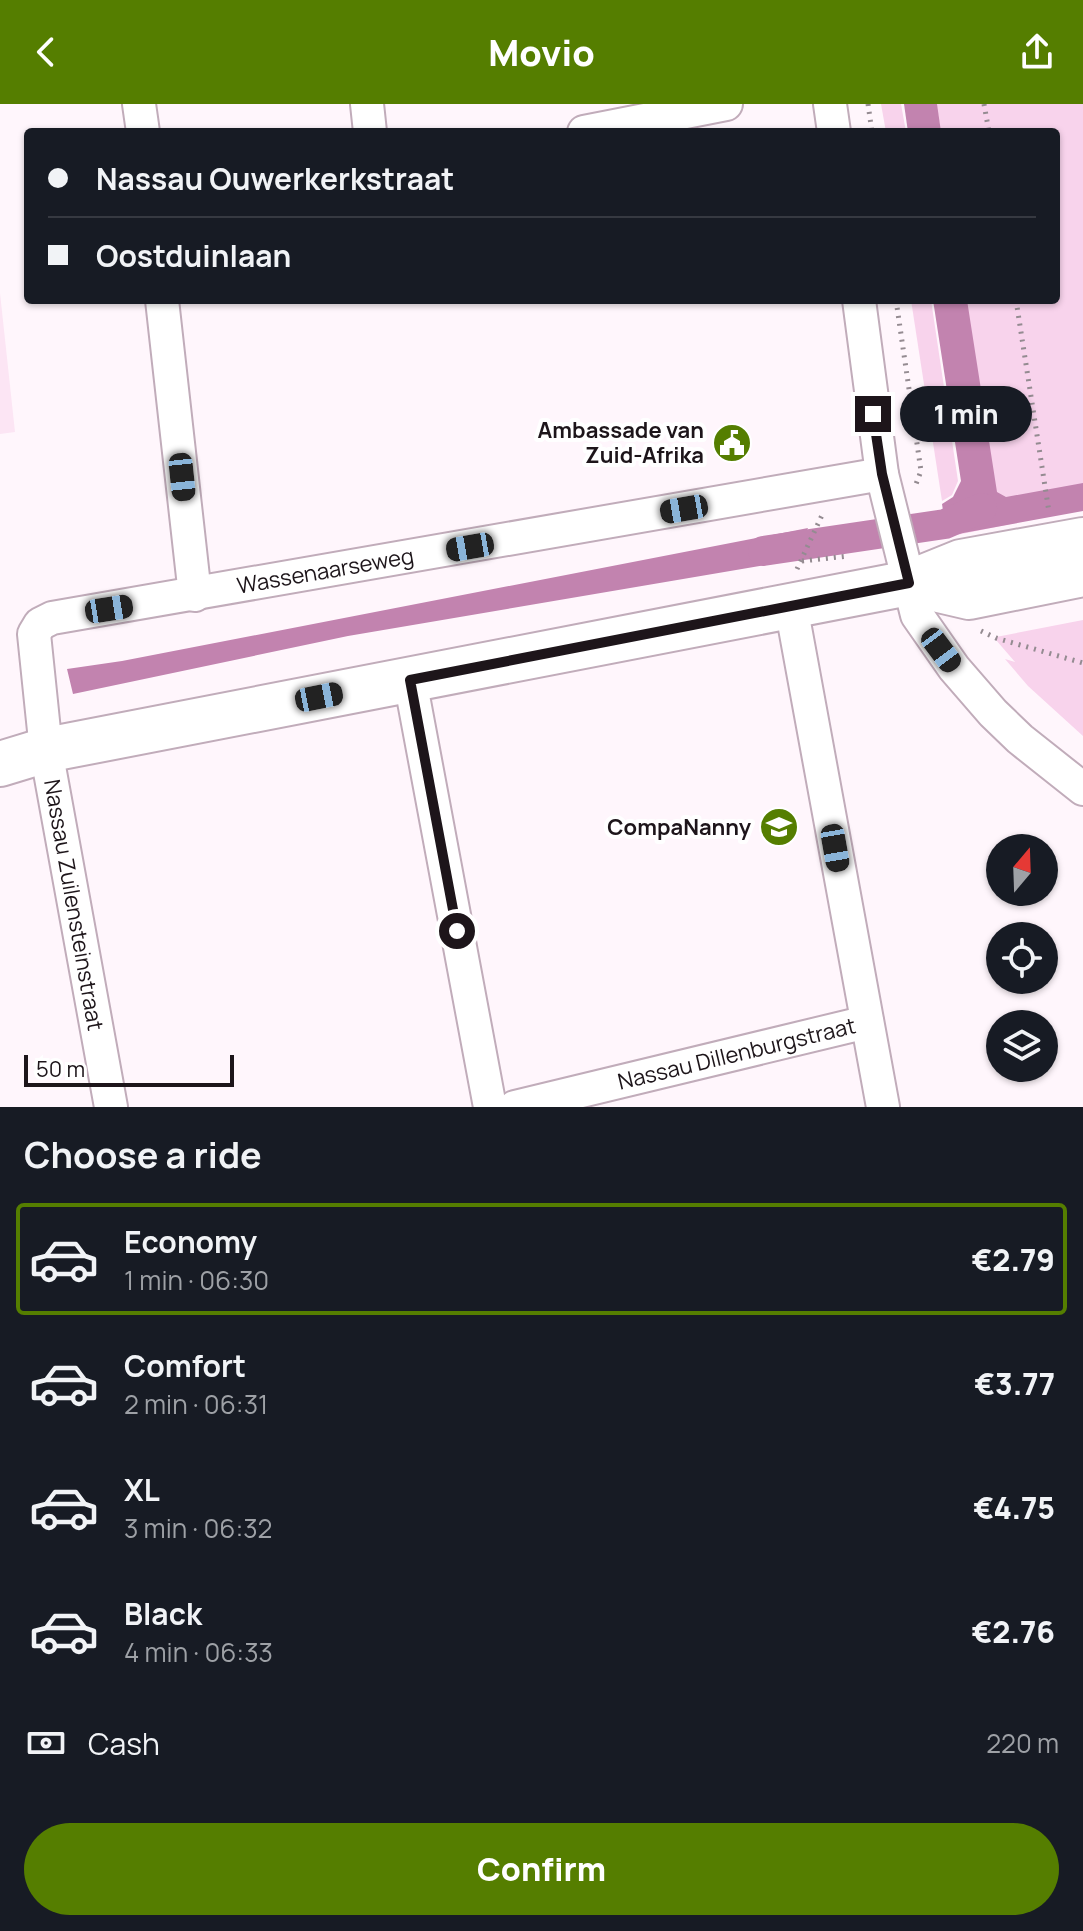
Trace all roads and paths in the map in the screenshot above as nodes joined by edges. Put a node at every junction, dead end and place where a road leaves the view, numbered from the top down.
1 (139, 104) edge
2 (367, 104) edge
3 (726, 104) edge
4 (830, 104) edge
5 (868, 104) edge
6 (984, 104) edge
7 (142, 128) edge
8 (370, 128) edge
9 (604, 128) edge
10 (833, 128) edge
11 (871, 128) edge
12 (988, 128) edge
13 (162, 304) edge
14 (860, 304) edge
15 (897, 304) edge
16 (1017, 304) edge
17 (882, 474) junction
18 (818, 524) dead end
19 (1067, 531) edge
20 (900, 548) junction
21 (801, 561) dead end
22 (1083, 574) edge
23 (195, 595) junction
24 (791, 606) junction
25 (410, 680) junction
26 (0, 740) edge
27 (46, 750) junction
28 (0, 764) edge
29 (1083, 789) edge
30 (867, 1022) junction
31 (111, 1107) edge
32 (490, 1107) edge
33 (515, 1107) edge
34 (883, 1107) edge

1 - 7 street
2 - 8 street
3 - 9 street
4 - 10 street
5 - 11 path
6 - 12 path
13 - 23 street
14 - 17 street
15 - 20 path
16 - 19 path
17 - 20 street
17 - 23 street, Wassenaarseweg
18 - 21 path
19 - 20 street
20 - 22 street
20 - 24 street
20 - 29 street
23 - 27 street, Wassenaarseweg
24 - 25 street
24 - 30 street
25 - 27 street
25 - 32 street
26 - 27 street
27 - 28 street
27 - 31 street, Nassau Zuilensteinstraat
30 - 33 street, Nassau Dillenburgstraat
30 - 34 street

